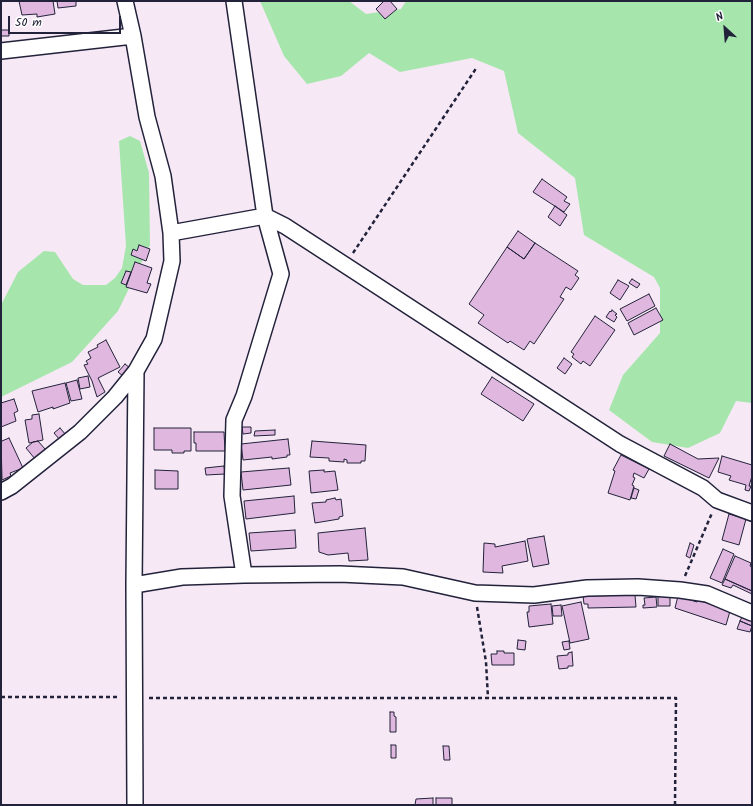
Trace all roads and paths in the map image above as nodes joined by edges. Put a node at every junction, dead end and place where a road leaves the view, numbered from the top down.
1 (125, 1) edge
2 (234, 1) edge
3 (133, 36) junction
4 (1, 51) edge
5 (477, 67) dead end
6 (265, 216) junction
7 (171, 233) junction
8 (345, 265) junction
9 (136, 371) junction
10 (1, 492) edge
11 (717, 500) junction
12 (752, 514) edge
13 (244, 575) junction
14 (134, 585) junction
15 (680, 590) junction
16 (475, 593) junction
17 (752, 614) edge
18 (1, 697) edge
19 (134, 698) junction
20 (488, 698) junction
21 (135, 805) edge
22 (676, 805) edge

1 - 3 street
2 - 6 street
3 - 4 street
3 - 7 street
5 - 8 path
6 - 7 street
6 - 8 street
6 - 13 street
7 - 9 street
8 - 11 street
9 - 10 street
9 - 14 street
11 - 12 street
11 - 15 path
13 - 14 street
13 - 16 street
14 - 19 street
15 - 16 street
15 - 17 street
16 - 20 path
18 - 19 path
19 - 20 path
19 - 21 street
20 - 22 path

